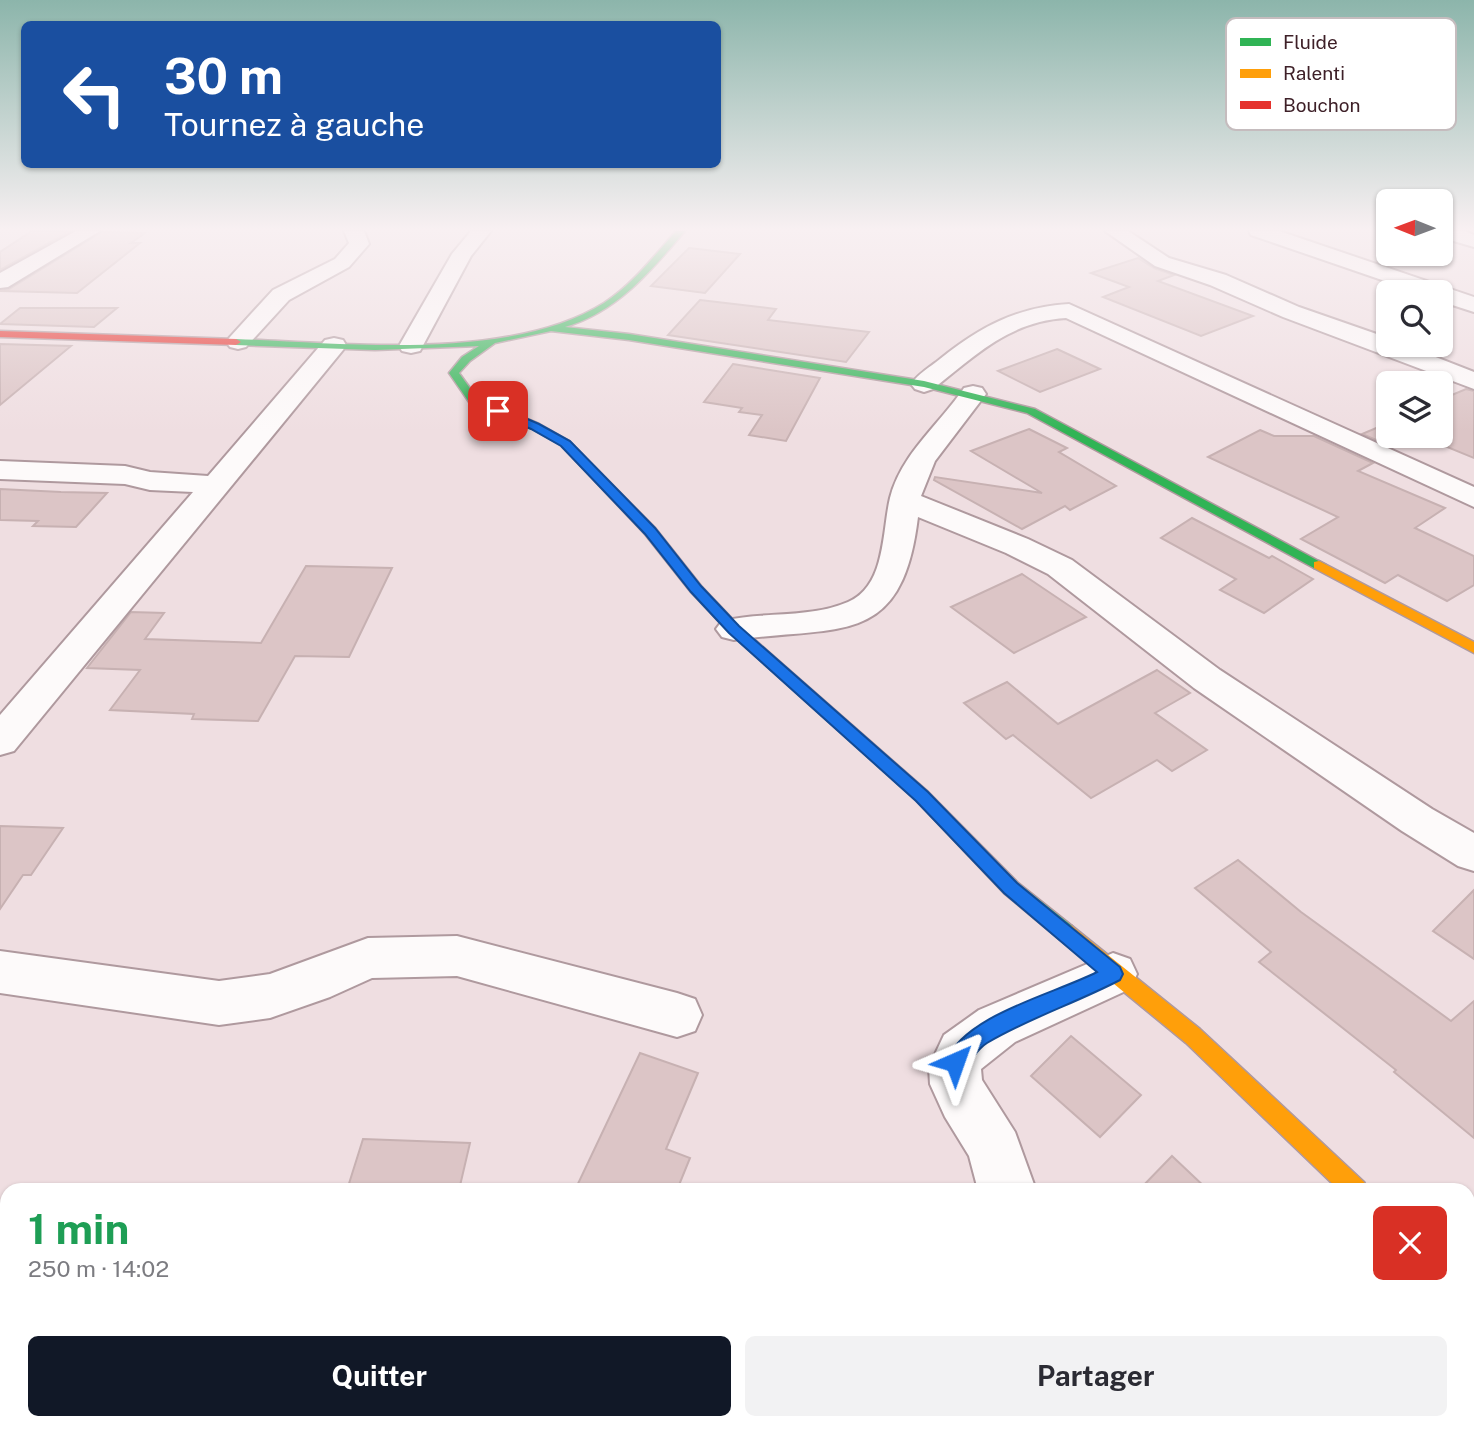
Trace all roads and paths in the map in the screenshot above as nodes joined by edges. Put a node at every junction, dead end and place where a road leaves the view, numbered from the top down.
1 (279, 298) edge
2 (438, 298) edge
3 (615, 298) edge
4 (1256, 298) edge
5 (1453, 298) edge
6 (1474, 305) edge
7 (554, 330) junction
8 (0, 334) edge
9 (492, 341) junction
10 (238, 342) junction
11 (334, 345) junction
12 (411, 346) junction
13 (1474, 381) edge
14 (924, 384) junction
15 (973, 394) junction
16 (0, 470) edge
17 (217, 485) junction
18 (1474, 498) edge
19 (904, 500) junction
20 (734, 629) junction
21 (1474, 648) edge
22 (4, 730) edge
23 (1474, 854) edge
24 (0, 972) edge
25 (1113, 974) junction
26 (677, 1015) dead end
27 (1006, 1183) edge
28 (1349, 1183) edge

1 - 10 street
2 - 12 street
3 - 7 street
4 - 13 street
5 - 6 street
7 - 9 street
7 - 14 street
8 - 10 street
9 - 12 street
9 - 20 street
10 - 11 street
11 - 12 street
11 - 17 street
14 - 15 street
14 - 18 street
15 - 19 street
15 - 21 street
16 - 17 street
17 - 22 street
19 - 20 street
19 - 23 street
20 - 25 street
24 - 26 street
25 - 27 street
25 - 28 street

